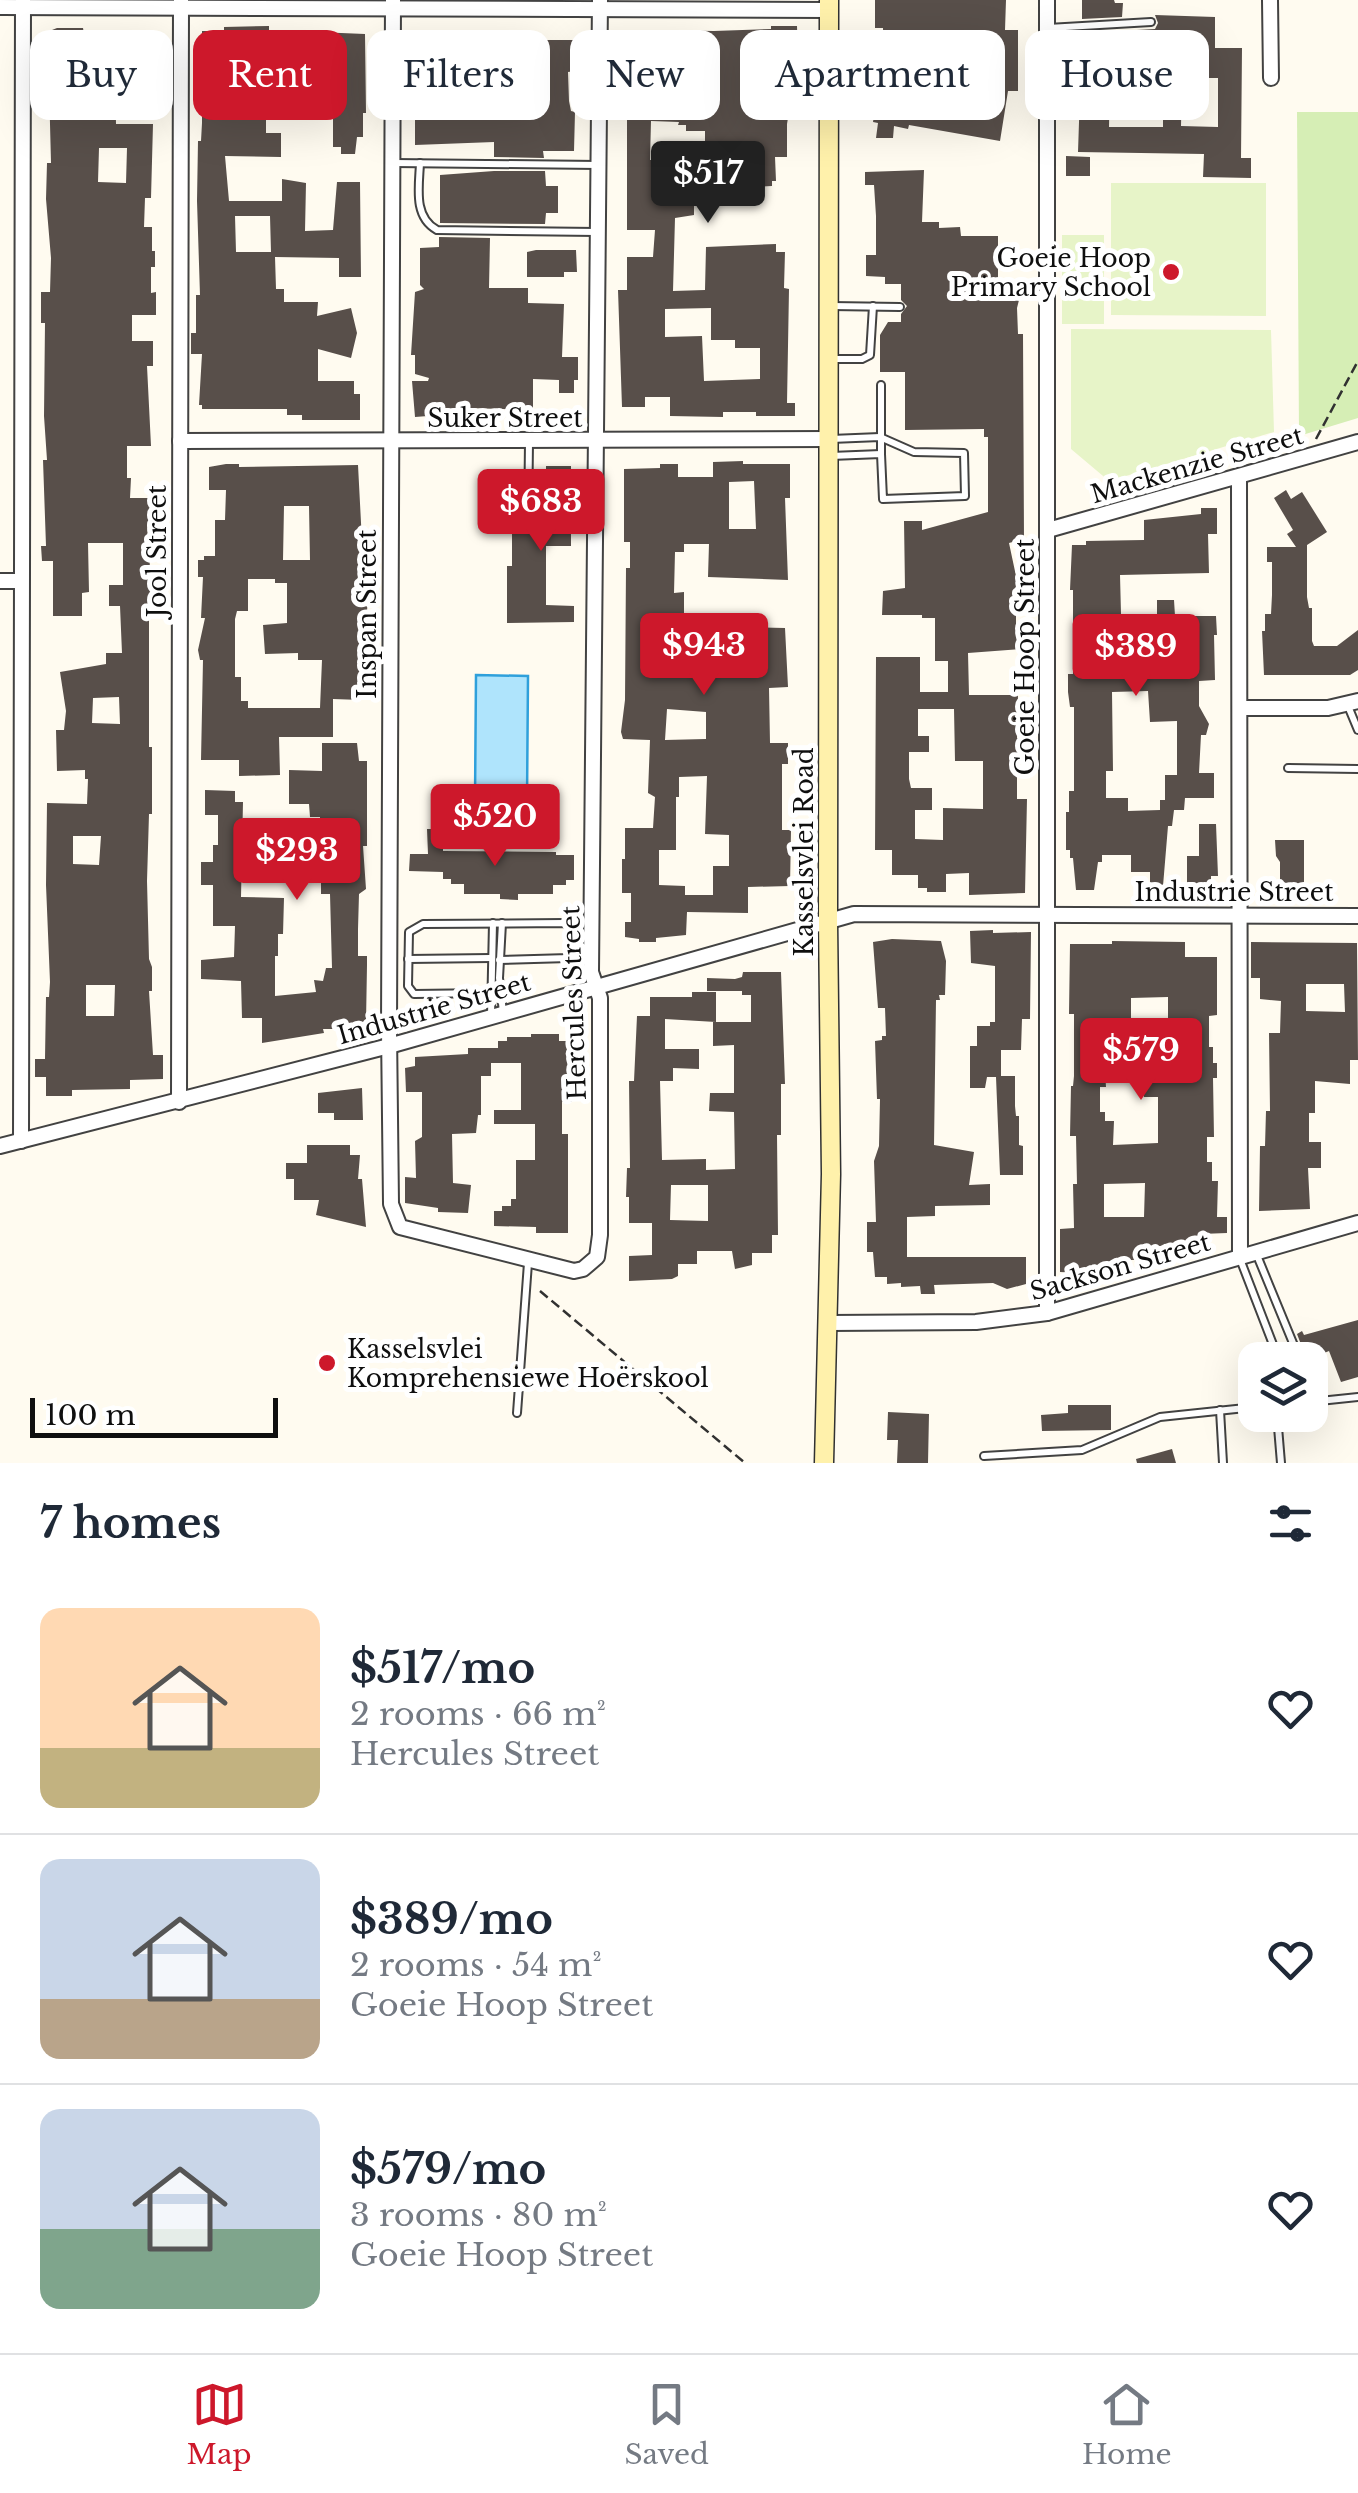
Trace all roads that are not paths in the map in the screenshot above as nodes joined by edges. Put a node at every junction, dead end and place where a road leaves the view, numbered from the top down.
1 (1047, 0) edge
2 (1270, 0) edge
3 (23, 4) edge
4 (182, 4) edge
5 (392, 4) edge
6 (600, 4) edge
7 (676, 4) edge
8 (732, 5) edge
9 (829, 5) edge
10 (0, 8) edge
11 (1150, 22) dead end
12 (1047, 28) junction
13 (1270, 78) dead end
14 (392, 163) junction
15 (420, 163) junction
16 (599, 166) junction
17 (598, 232) junction
18 (830, 306) junction
19 (874, 306) junction
20 (900, 307) dead end
21 (830, 359) junction
22 (881, 385) dead end
23 (880, 437) junction
24 (597, 440) junction
25 (180, 441) junction
26 (390, 441) junction
27 (529, 441) junction
28 (1358, 442) edge
29 (830, 447) junction
30 (880, 454) junction
31 (1239, 477) junction
32 (528, 526) dead end
33 (1048, 530) junction
34 (0, 581) edge
35 (20, 581) junction
36 (1353, 703) edge
37 (1240, 708) junction
38 (1358, 730) edge
39 (1288, 768) dead end
40 (1358, 769) edge
41 (1048, 913) junction
42 (1240, 916) junction
43 (1358, 916) edge
44 (828, 920) junction
45 (497, 923) junction
46 (408, 959) junction
47 (495, 959) junction
48 (596, 988) junction
49 (490, 993) junction
50 (497, 1014) junction
51 (388, 1046) junction
52 (179, 1102) junction
53 (21, 1142) junction
54 (0, 1146) edge
55 (1358, 1223) edge
56 (400, 1226) joint
57 (1255, 1252) junction
58 (1240, 1256) junction
59 (528, 1261) junction
60 (1047, 1313) junction
61 (829, 1323) junction
62 (1272, 1342) edge
63 (1292, 1342) edge
64 (1358, 1398) edge
65 (1328, 1401) edge
66 (1238, 1408) edge
67 (1220, 1410) junction
68 (517, 1412) dead end
69 (1279, 1432) edge
70 (984, 1456) dead end
71 (824, 1463) edge
72 (1223, 1463) edge
73 (1282, 1463) edge

1 - 12 street, Goeie Hoop Street
2 - 13 street
3 - 4 street
3 - 10 street
3 - 35 street
4 - 5 street
4 - 25 street, Jool Street
5 - 6 street
5 - 14 street, Inspan Street
6 - 7 street
6 - 16 street, Hercules Street
7 - 8 street
8 - 9 street
9 - 18 street, Kasselsvlei Road
11 - 12 lane
12 - 33 street, Goeie Hoop Street
14 - 15 lane
14 - 26 street, Inspan Street
15 - 16 lane
15 - 17 lane
16 - 17 street, Hercules Street
17 - 24 street, Hercules Street
18 - 19 lane
18 - 21 street, Kasselsvlei Road
19 - 20 lane
19 - 21 lane
21 - 29 street, Kasselsvlei Road
22 - 23 lane
23 - 29 lane
23 - 30 lane
23 - 30 lane
24 - 27 street, Suker Street
24 - 29 street, Suker Street
24 - 48 street, Hercules Street
25 - 26 street, Suker Street
25 - 52 street, Jool Street
26 - 27 street, Suker Street
26 - 51 street, Inspan Street
27 - 32 lane
28 - 31 street, Mackenzie Street
29 - 30 lane
29 - 44 street, Kasselsvlei Road
31 - 33 street, Mackenzie Street
31 - 37 street
33 - 41 street, Goeie Hoop Street
34 - 35 street
35 - 53 street
36 - 37 street
36 - 38 lane
37 - 42 street
39 - 40 lane
41 - 42 street, Industrie Street
41 - 44 street, Industrie Street
41 - 60 street, Goeie Hoop Street
42 - 43 street, Industrie Street
42 - 58 street
44 - 48 street, Industrie Street
44 - 61 street, Kasselsvlei Road
45 - 46 lane
45 - 47 lane
45 - 47 lane
46 - 47 lane
46 - 49 lane
47 - 49 lane
47 - 50 lane
48 - 50 street, Industrie Street
48 - 59 street, Hercules Street
49 - 50 lane
50 - 51 street, Industrie Street
51 - 52 street, Industrie Street
51 - 56 street, Inspan Street
52 - 53 street, Industrie Street
53 - 54 street, Industrie Street
55 - 57 street, Sackson Street
56 - 59 street, Hercules Street
57 - 58 street, Sackson Street
57 - 63 lane
58 - 60 street, Sackson Street
58 - 62 lane
59 - 68 lane
60 - 61 street, Sackson Street
61 - 71 street, Kasselsvlei Road
64 - 65 lane
66 - 67 lane
67 - 70 lane
67 - 72 lane
69 - 73 lane

